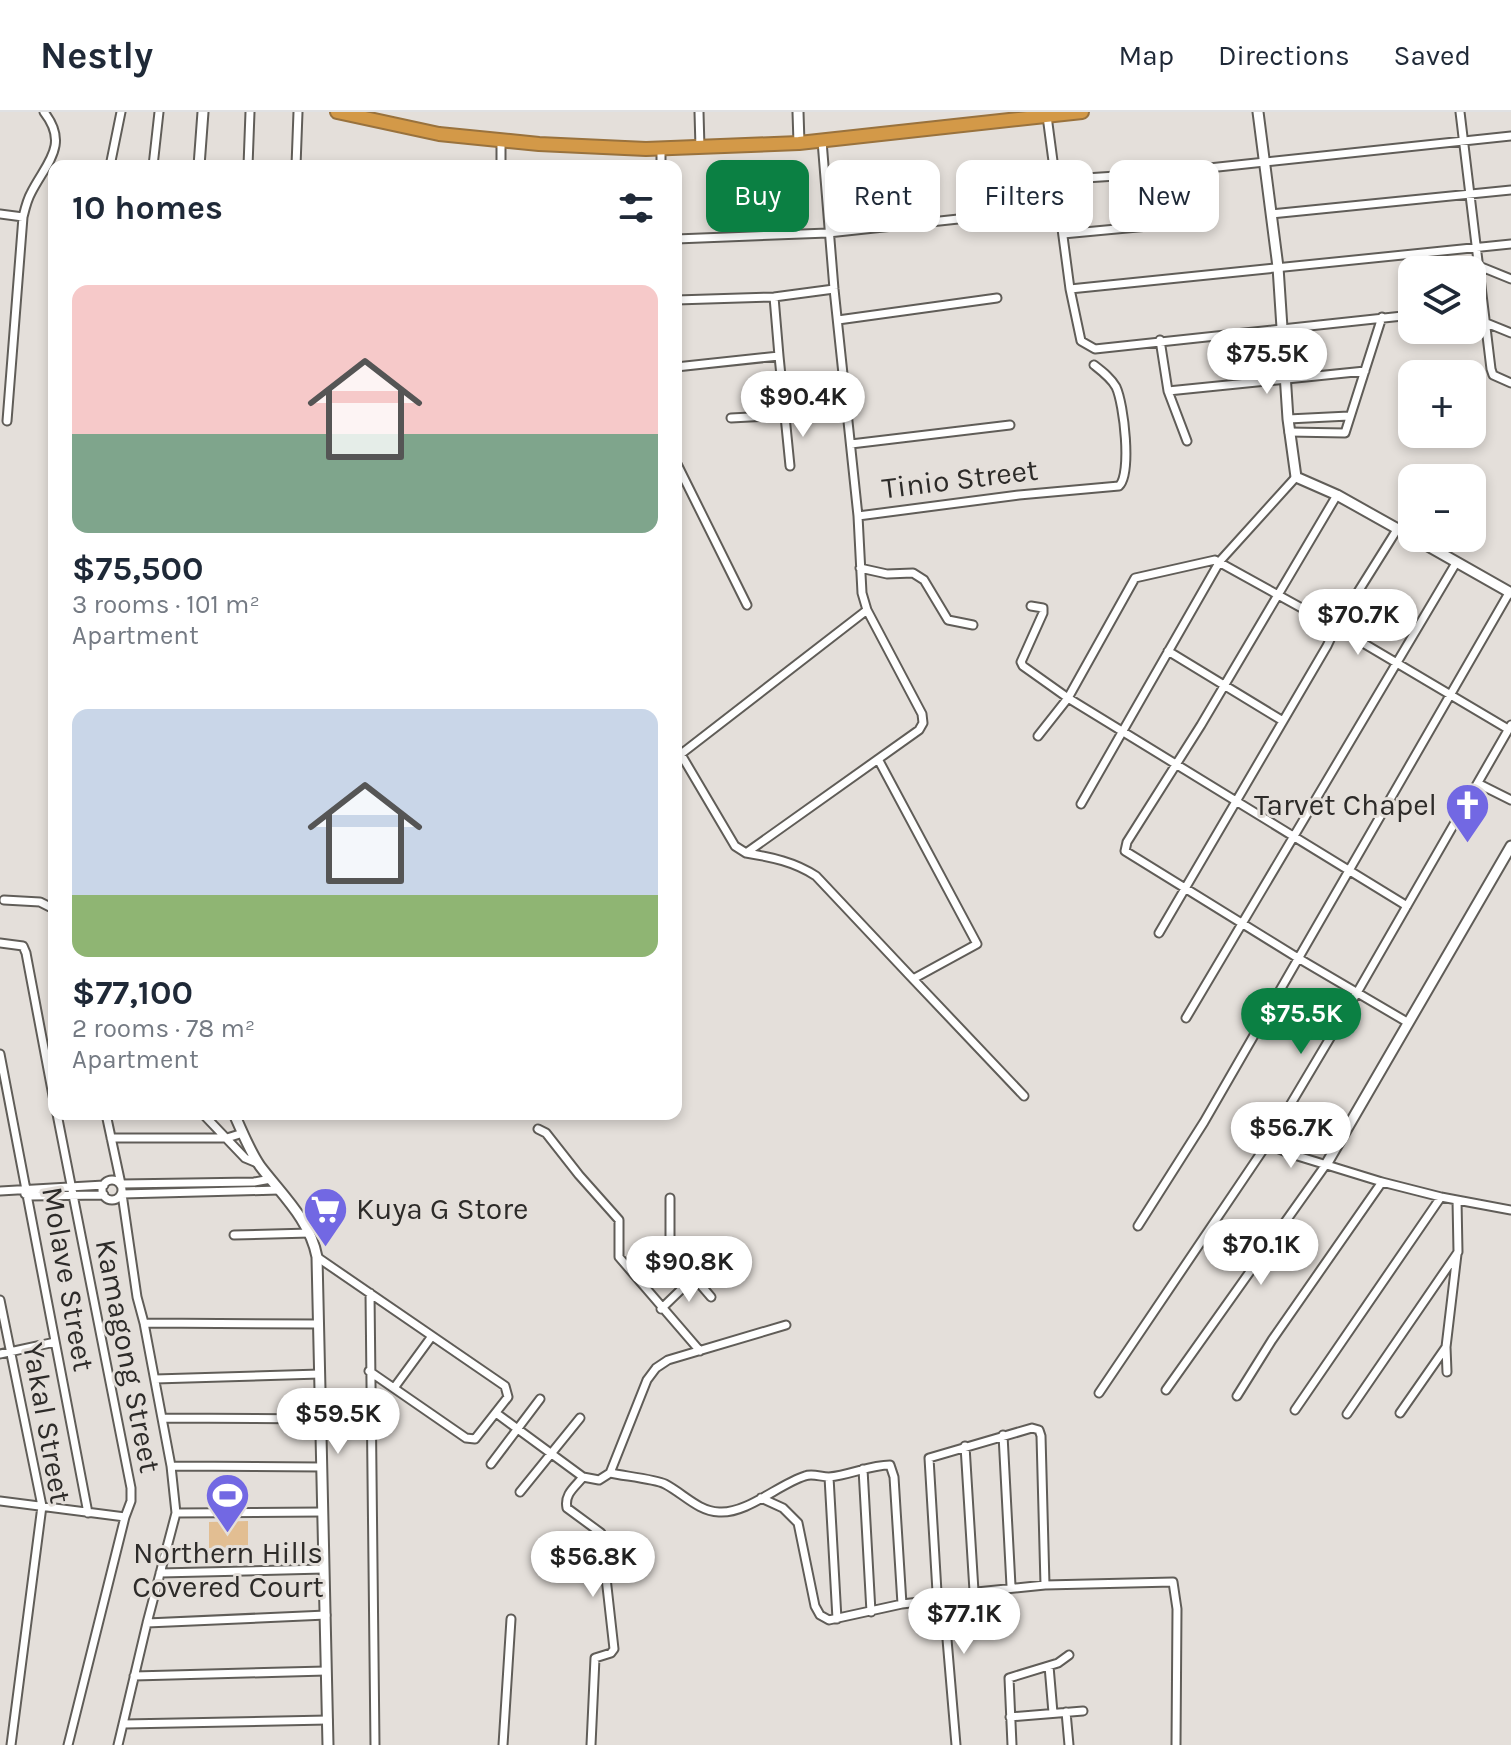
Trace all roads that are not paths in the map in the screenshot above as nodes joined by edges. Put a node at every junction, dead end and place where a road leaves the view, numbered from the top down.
1 (44, 112) edge
2 (121, 112) edge
3 (159, 112) edge
4 (203, 112) edge
5 (250, 112) edge
6 (298, 112) edge
7 (337, 112) edge
8 (699, 112) edge
9 (798, 112) edge
10 (1082, 112) edge
11 (1258, 112) edge
12 (1460, 112) edge
13 (1047, 116) junction
14 (1511, 136) edge
15 (1462, 139) junction
16 (501, 141) junction
17 (822, 141) junction
18 (799, 143) junction
19 (700, 148) junction
20 (661, 149) junction
21 (51, 160) edge
22 (111, 160) edge
23 (154, 160) edge
24 (199, 160) edge
25 (248, 160) edge
26 (296, 160) edge
27 (501, 160) edge
28 (661, 160) edge
29 (1052, 160) edge
30 (1264, 161) junction
31 (48, 166) edge
32 (1093, 178) edge
33 (1511, 190) edge
34 (1468, 195) junction
35 (0, 214) edge
36 (1271, 214) junction
37 (23, 217) junction
38 (956, 219) edge
39 (1109, 230) edge
40 (828, 233) junction
41 (1063, 234) joint
42 (682, 239) edge
43 (1511, 244) edge
44 (1474, 248) junction
45 (1476, 256) edge
46 (1278, 267) junction
47 (1486, 269) edge
48 (1511, 279) edge
49 (834, 289) junction
50 (1070, 289) junction
51 (774, 297) junction
52 (997, 298) dead end
53 (682, 300) edge
54 (1398, 316) edge
55 (1382, 317) junction
56 (838, 320) junction
57 (1486, 323) edge
58 (1282, 328) junction
59 (1511, 333) edge
60 (1486, 334) edge
61 (1160, 340) junction
62 (779, 356) junction
63 (1094, 365) dead end
64 (682, 366) edge
65 (1365, 371) junction
66 (1285, 378) junction
67 (1511, 383) edge
68 (1168, 391) junction
69 (785, 415) junction
70 (1349, 416) junction
71 (731, 418) dead end
72 (1288, 419) junction
73 (7, 421) dead end
74 (1010, 425) dead end
75 (1289, 432) junction
76 (1187, 441) dead end
77 (851, 444) junction
78 (790, 466) dead end
79 (682, 474) edge
80 (1296, 477) junction
81 (1337, 495) junction
82 (858, 516) junction
83 (1398, 528) joint
84 (1438, 552) edge
85 (1220, 561) junction
86 (1456, 563) junction
87 (860, 568) junction
88 (1277, 593) junction
89 (1510, 593) edge
90 (747, 605) dead end
91 (1031, 606) dead end
92 (867, 610) junction
93 (973, 625) dead end
94 (1336, 627) junction
95 (1168, 651) junction
96 (1397, 662) junction
97 (1225, 683) junction
98 (1450, 696) junction
99 (1068, 698) junction
100 (1283, 721) junction
101 (1510, 727) edge
102 (1123, 731) junction
103 (1038, 736) dead end
104 (682, 753) edge
105 (682, 756) edge
106 (878, 759) junction
107 (1176, 765) junction
108 (1479, 784) junction
109 (1511, 800) edge
110 (1235, 801) junction
111 (1081, 804) dead end
112 (1294, 839) junction
113 (1511, 846) edge
114 (746, 853) junction
115 (1349, 872) junction
116 (1184, 887) junction
117 (4, 900) dead end
118 (48, 906) edge
119 (1407, 906) junction
120 (1243, 923) junction
121 (1159, 933) dead end
122 (0, 943) edge
123 (1298, 958) junction
124 (913, 979) junction
125 (1358, 991) junction
126 (1186, 1018) dead end
127 (1407, 1022) junction
128 (0, 1054) edge
129 (48, 1069) edge
130 (1024, 1096) dead end
131 (58, 1120) edge
132 (107, 1120) edge
133 (209, 1120) edge
134 (237, 1120) edge
135 (538, 1129) dead end
136 (243, 1133) junction
137 (111, 1138) junction
138 (227, 1138) junction
139 (1267, 1144) junction
140 (258, 1163) junction
141 (1327, 1163) junction
142 (271, 1179) junction
143 (1382, 1182) junction
144 (121, 1184) junction
145 (104, 1185) junction
146 (279, 1190) junction
147 (0, 1191) edge
148 (25, 1191) junction
149 (71, 1191) junction
150 (122, 1194) junction
151 (104, 1195) junction
152 (1441, 1197) junction
153 (670, 1198) dead end
154 (1457, 1200) junction
155 (1511, 1210) edge
156 (1138, 1226) dead end
157 (310, 1233) junction
158 (234, 1235) dead end
159 (1458, 1252) junction
160 (317, 1257) junction
161 (694, 1277) junction
162 (370, 1293) junction
163 (711, 1297) dead end
164 (0, 1300) edge
165 (661, 1309) junction
166 (144, 1323) junction
167 (319, 1324) junction
168 (786, 1325) dead end
169 (432, 1336) junction
170 (55, 1342) junction
171 (1446, 1347) junction
172 (700, 1351) junction
173 (10, 1352) junction
174 (0, 1354) edge
175 (369, 1371) junction
176 (1447, 1372) dead end
177 (320, 1374) junction
178 (155, 1379) junction
179 (394, 1388) junction
180 (1166, 1390) dead end
181 (1099, 1393) dead end
182 (1237, 1396) dead end
183 (540, 1399) dead end
184 (1295, 1410) dead end
185 (496, 1413) junction
186 (1400, 1413) dead end
187 (1347, 1414) dead end
188 (162, 1418) junction
189 (580, 1418) dead end
190 (321, 1419) junction
191 (516, 1429) junction
192 (1003, 1435) junction
193 (965, 1446) junction
194 (550, 1453) junction
195 (491, 1464) dead end
196 (171, 1466) junction
197 (322, 1467) junction
198 (863, 1469) junction
199 (610, 1473) junction
200 (583, 1477) junction
201 (829, 1477) junction
202 (520, 1492) dead end
203 (761, 1498) junction
204 (0, 1501) edge
205 (42, 1506) junction
206 (323, 1512) junction
207 (88, 1513) junction
208 (176, 1513) junction
209 (125, 1517) junction
210 (324, 1569) junction
211 (160, 1573) junction
212 (1045, 1585) junction
213 (1011, 1586) junction
214 (974, 1591) junction
215 (947, 1595) junction
216 (902, 1604) junction
217 (944, 1604) junction
218 (871, 1612) junction
219 (326, 1615) junction
220 (511, 1619) dead end
221 (837, 1619) junction
222 (147, 1623) junction
223 (1069, 1655) dead end
224 (1049, 1666) junction
225 (326, 1671) junction
226 (134, 1676) junction
227 (1083, 1711) dead end
228 (1066, 1712) junction
229 (1053, 1713) junction
230 (1010, 1717) junction
231 (328, 1720) junction
232 (124, 1724) junction
233 (11, 1745) edge
234 (68, 1745) edge
235 (118, 1745) edge
236 (328, 1745) edge
237 (375, 1745) edge
238 (503, 1745) edge
239 (591, 1745) edge
240 (956, 1745) edge
241 (1012, 1745) edge
242 (1069, 1745) edge
243 (1176, 1745) edge

1 - 21 street
2 - 22 street
3 - 23 street
4 - 24 street
5 - 25 street
6 - 26 street
7 - 16 highway
8 - 19 street
9 - 18 street
10 - 13 highway
11 - 30 street
12 - 15 street
13 - 17 highway
13 - 29 street
14 - 15 street
15 - 30 street
15 - 34 street
16 - 20 highway
16 - 27 street
17 - 18 highway
17 - 40 street, Tinio Street
18 - 19 highway
19 - 20 highway
20 - 28 street
30 - 32 street
30 - 36 street
31 - 37 street
33 - 34 street
34 - 36 street
34 - 44 street
35 - 37 street
36 - 46 street
37 - 73 street
38 - 40 street
39 - 41 street
40 - 42 street
40 - 49 street, Tinio Street
41 - 50 street
43 - 44 street
44 - 45 street
44 - 46 street
46 - 50 street
46 - 58 street
47 - 48 street
49 - 51 street
49 - 56 street, Tinio Street
50 - 61 street
51 - 53 street
51 - 62 street
52 - 56 street
54 - 55 street
55 - 58 street
55 - 65 street
56 - 77 street, Tinio Street
57 - 59 street
58 - 61 street
58 - 66 street
60 - 67 street
61 - 68 street
62 - 64 street
62 - 69 street
63 - 82 street, Tinio Street
65 - 66 street
65 - 70 street
66 - 68 street
66 - 72 street
68 - 76 street
69 - 71 street
69 - 78 street
70 - 72 street
70 - 75 street
72 - 75 street
74 - 77 street
75 - 80 street
77 - 82 street, Tinio Street
79 - 90 street
80 - 81 street
80 - 85 street
81 - 83 street
81 - 88 street
82 - 87 street
83 - 94 street
84 - 86 street
85 - 88 street
85 - 95 street
85 - 99 street
86 - 89 street
86 - 96 street
87 - 92 street
87 - 93 street
88 - 94 street
88 - 97 street
89 - 98 street
91 - 99 street
92 - 104 street
92 - 106 street
94 - 96 street
94 - 100 street
95 - 97 street
95 - 102 street
96 - 98 street
96 - 112 street
97 - 100 street
97 - 107 street
98 - 101 street
98 - 115 street
99 - 102 street
99 - 103 street
100 - 110 street
101 - 108 street
102 - 107 street
102 - 111 street
105 - 114 street
106 - 114 street
106 - 124 street
107 - 110 street
107 - 116 street
108 - 109 street
108 - 119 street
110 - 112 street
110 - 116 street
112 - 115 street
112 - 120 street
113 - 127 street
114 - 124 street
115 - 119 street
115 - 123 street
116 - 120 street
116 - 121 street
117 - 118 street
119 - 125 street
120 - 123 street
120 - 126 street
122 - 129 street
123 - 125 street
123 - 156 street
124 - 130 street
125 - 127 street
125 - 139 street
127 - 141 street
128 - 148 street, Molave Street
131 - 149 street, Kamagong Street
132 - 137 street
133 - 138 street
134 - 136 street
135 - 165 street
136 - 138 street
136 - 140 street
137 - 138 street
137 - 144 street
138 - 140 street
139 - 141 street
139 - 181 street
140 - 142 street
141 - 143 street
141 - 180 street
142 - 144 street
142 - 146 street
143 - 152 street
143 - 182 street
144 - 145 street
144 - 150 street
145 - 149 street
145 - 151 street
146 - 150 street
146 - 157 street
147 - 148 street
148 - 149 street
148 - 170 street, Molave Street
149 - 151 street
149 - 209 street, Kamagong Street
150 - 151 street
150 - 166 street
152 - 154 street
152 - 184 street
153 - 161 street
154 - 155 street
154 - 159 street
157 - 158 street
157 - 160 street
159 - 171 street
159 - 187 street
160 - 162 street
160 - 167 street
161 - 163 street
161 - 165 street
162 - 169 street
162 - 175 street
164 - 173 street, Yakal Street
165 - 172 street
166 - 167 street
166 - 178 street
167 - 177 street
168 - 172 street
169 - 179 street
169 - 185 street
170 - 173 street
170 - 207 street, Molave Street
171 - 176 street
171 - 186 street
172 - 199 street
173 - 174 street
173 - 205 street, Yakal Street
175 - 179 street
175 - 237 street
177 - 178 street
177 - 190 street
178 - 188 street
179 - 185 street
183 - 191 street
185 - 191 street
188 - 190 street
188 - 196 street
189 - 194 street
190 - 197 street
191 - 194 street
191 - 195 street
192 - 193 street
192 - 212 street
192 - 213 street
193 - 214 street
193 - 215 street
194 - 200 street
194 - 202 street
196 - 197 street
196 - 208 street
197 - 206 street
198 - 201 street
198 - 216 street
198 - 218 street
199 - 200 street
199 - 203 street
200 - 239 street
201 - 203 street
201 - 221 street
203 - 221 street
204 - 205 street
205 - 207 street
205 - 233 street, Yakal Street
206 - 208 street
206 - 210 street
207 - 209 street
208 - 211 street
209 - 234 street, Kamagong Street
210 - 211 street
210 - 219 street
211 - 222 street
212 - 213 street
212 - 243 street
213 - 214 street
214 - 215 street
215 - 217 street
216 - 217 street
216 - 218 street
217 - 240 street
218 - 221 street
219 - 222 street
219 - 225 street
220 - 238 street
222 - 226 street
223 - 224 street
224 - 229 street
224 - 230 street
225 - 226 street
225 - 231 street
226 - 232 street
227 - 228 street
228 - 229 street
228 - 242 street
229 - 230 street
230 - 241 street
231 - 232 street
231 - 236 street
232 - 235 street

